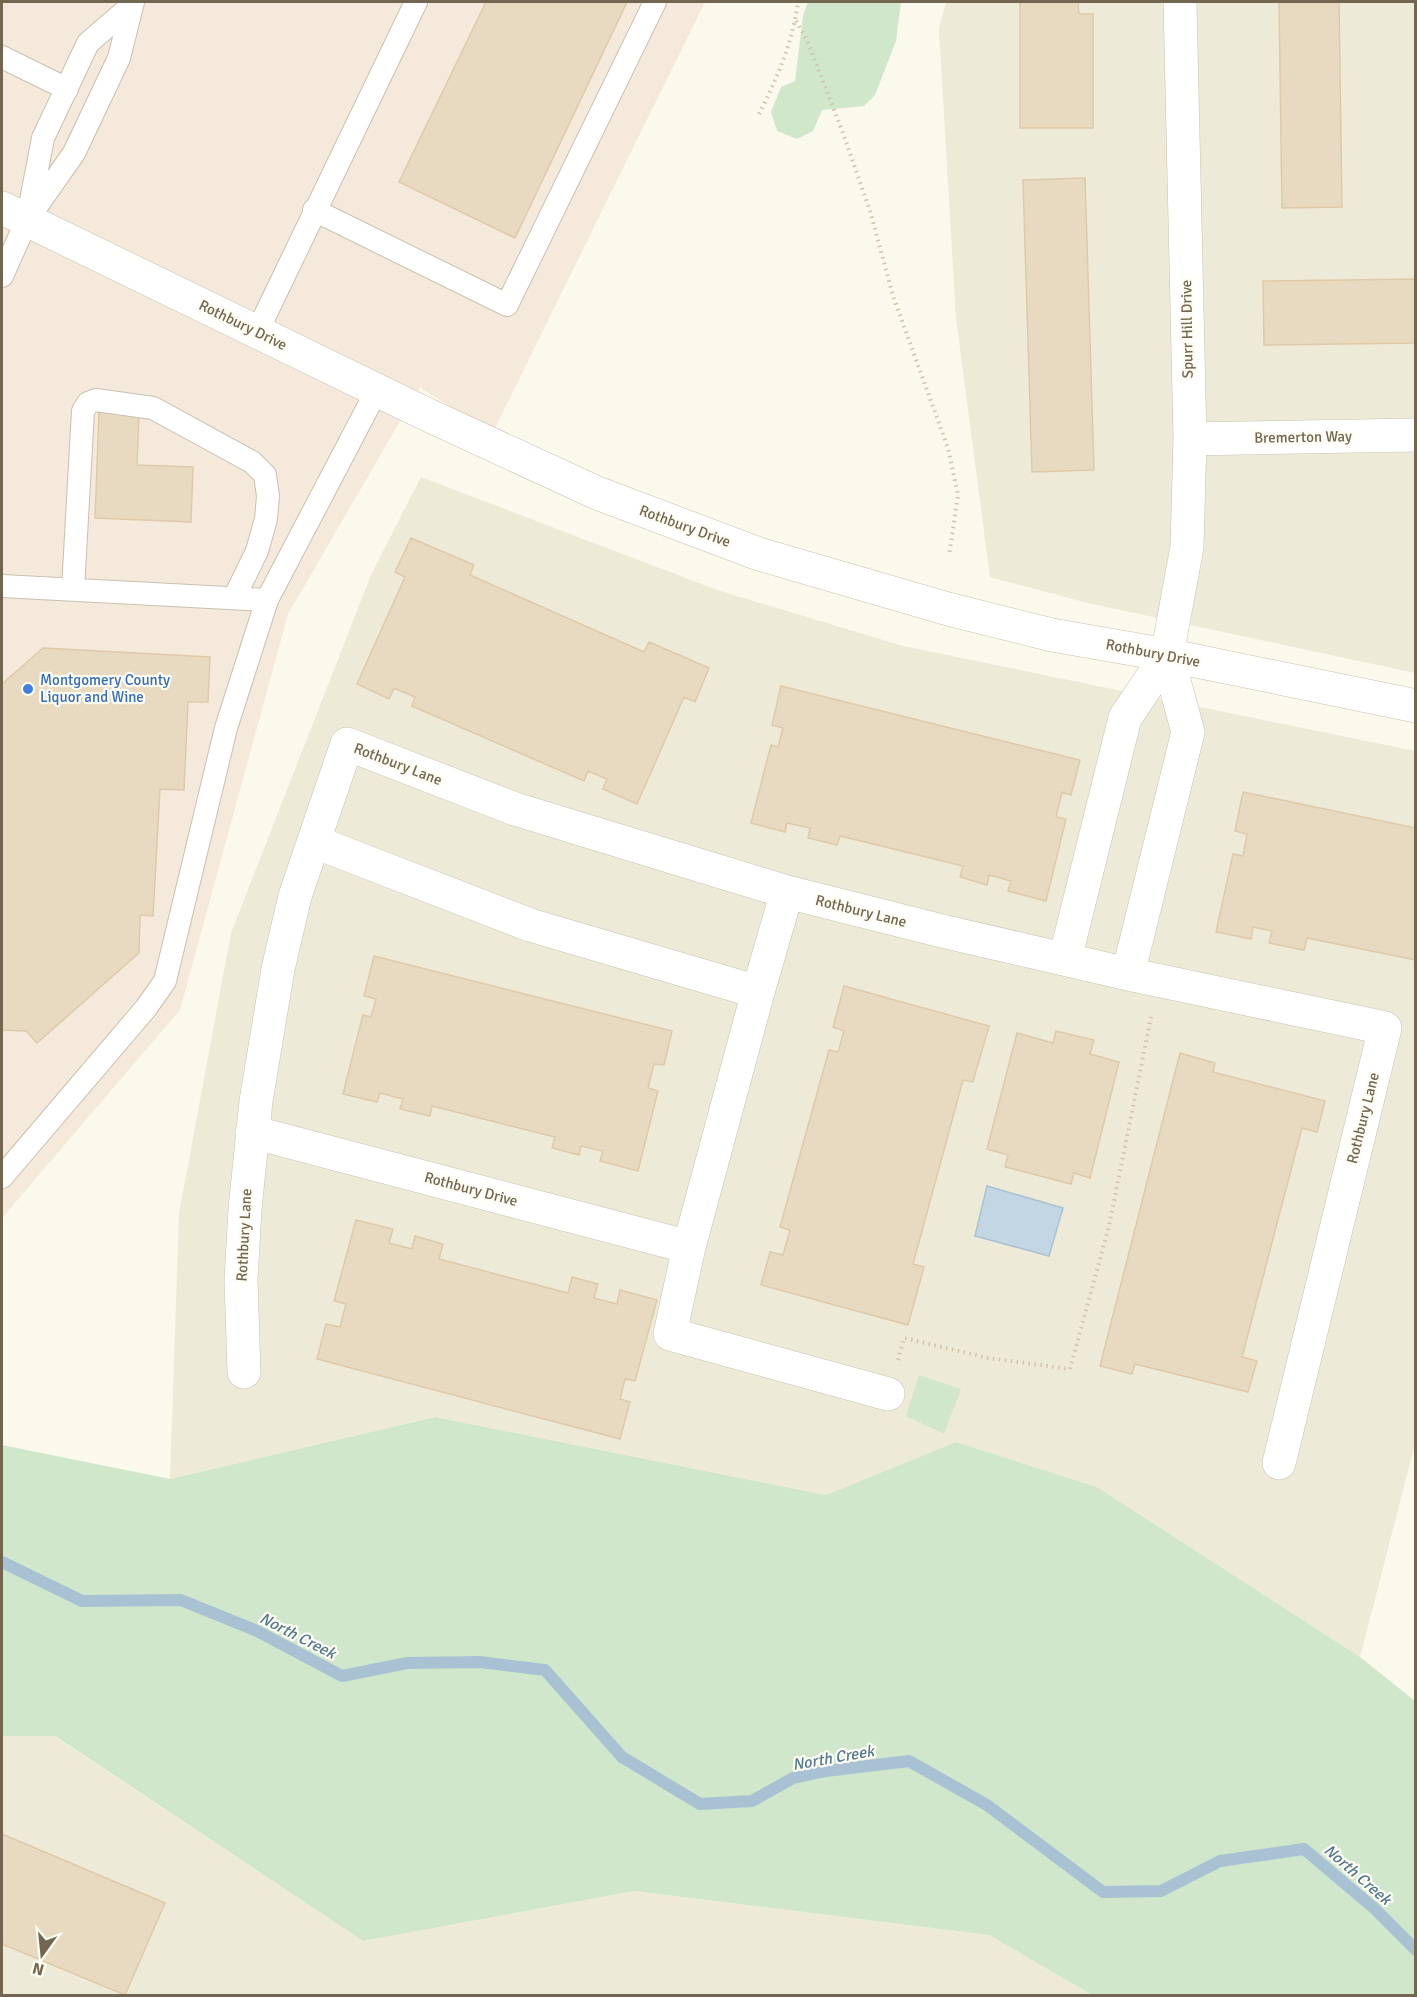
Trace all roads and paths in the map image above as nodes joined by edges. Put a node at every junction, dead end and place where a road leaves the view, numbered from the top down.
1 (416, 2) edge
2 (655, 2) edge
3 (798, 2) edge
4 (1180, 2) edge
5 (131, 4) edge
6 (796, 21) junction
7 (2, 57) edge
8 (67, 89) junction
9 (759, 114) dead end
10 (314, 210) junction
11 (14, 214) edge
12 (2, 276) edge
13 (257, 332) junction
14 (376, 390) junction
15 (1416, 435) edge
16 (1190, 439) junction
17 (949, 556) dead end
18 (2, 586) edge
19 (73, 589) junction
20 (234, 598) junction
21 (267, 600) junction
22 (1167, 655) junction
23 (1416, 706) edge
24 (315, 842) junction
25 (787, 892) junction
26 (1065, 959) junction
27 (1143, 977) junction
28 (758, 992) junction
29 (252, 1132) junction
30 (2, 1177) edge
31 (689, 1247) junction
32 (244, 1372) dead end
33 (888, 1395) joint
34 (1279, 1463) dead end

1 - 10 lane
2 - 10 lane
3 - 6 path
4 - 16 street, Spurr Hill Drive
5 - 8 lane
5 - 11 lane
6 - 9 path
6 - 17 path
7 - 8 lane
8 - 11 lane
10 - 13 lane
11 - 12 lane
11 - 13 street, Rothbury Drive
13 - 14 street, Rothbury Drive
14 - 21 lane
14 - 22 street, Rothbury Drive
15 - 16 street, Bremerton Way
16 - 22 street, Spurr Hill Drive
18 - 19 lane
19 - 20 lane
19 - 20 lane
20 - 21 lane
21 - 30 lane
22 - 23 street, Rothbury Drive
22 - 26 street
22 - 27 street
24 - 25 street, Rothbury Lane
24 - 28 street
24 - 29 street, Rothbury Lane
25 - 26 street, Rothbury Lane
25 - 28 street
26 - 27 street, Rothbury Lane
27 - 33 path
27 - 34 street, Rothbury Lane
28 - 31 street
29 - 31 street, Rothbury Drive
29 - 32 street, Rothbury Lane
31 - 33 street

